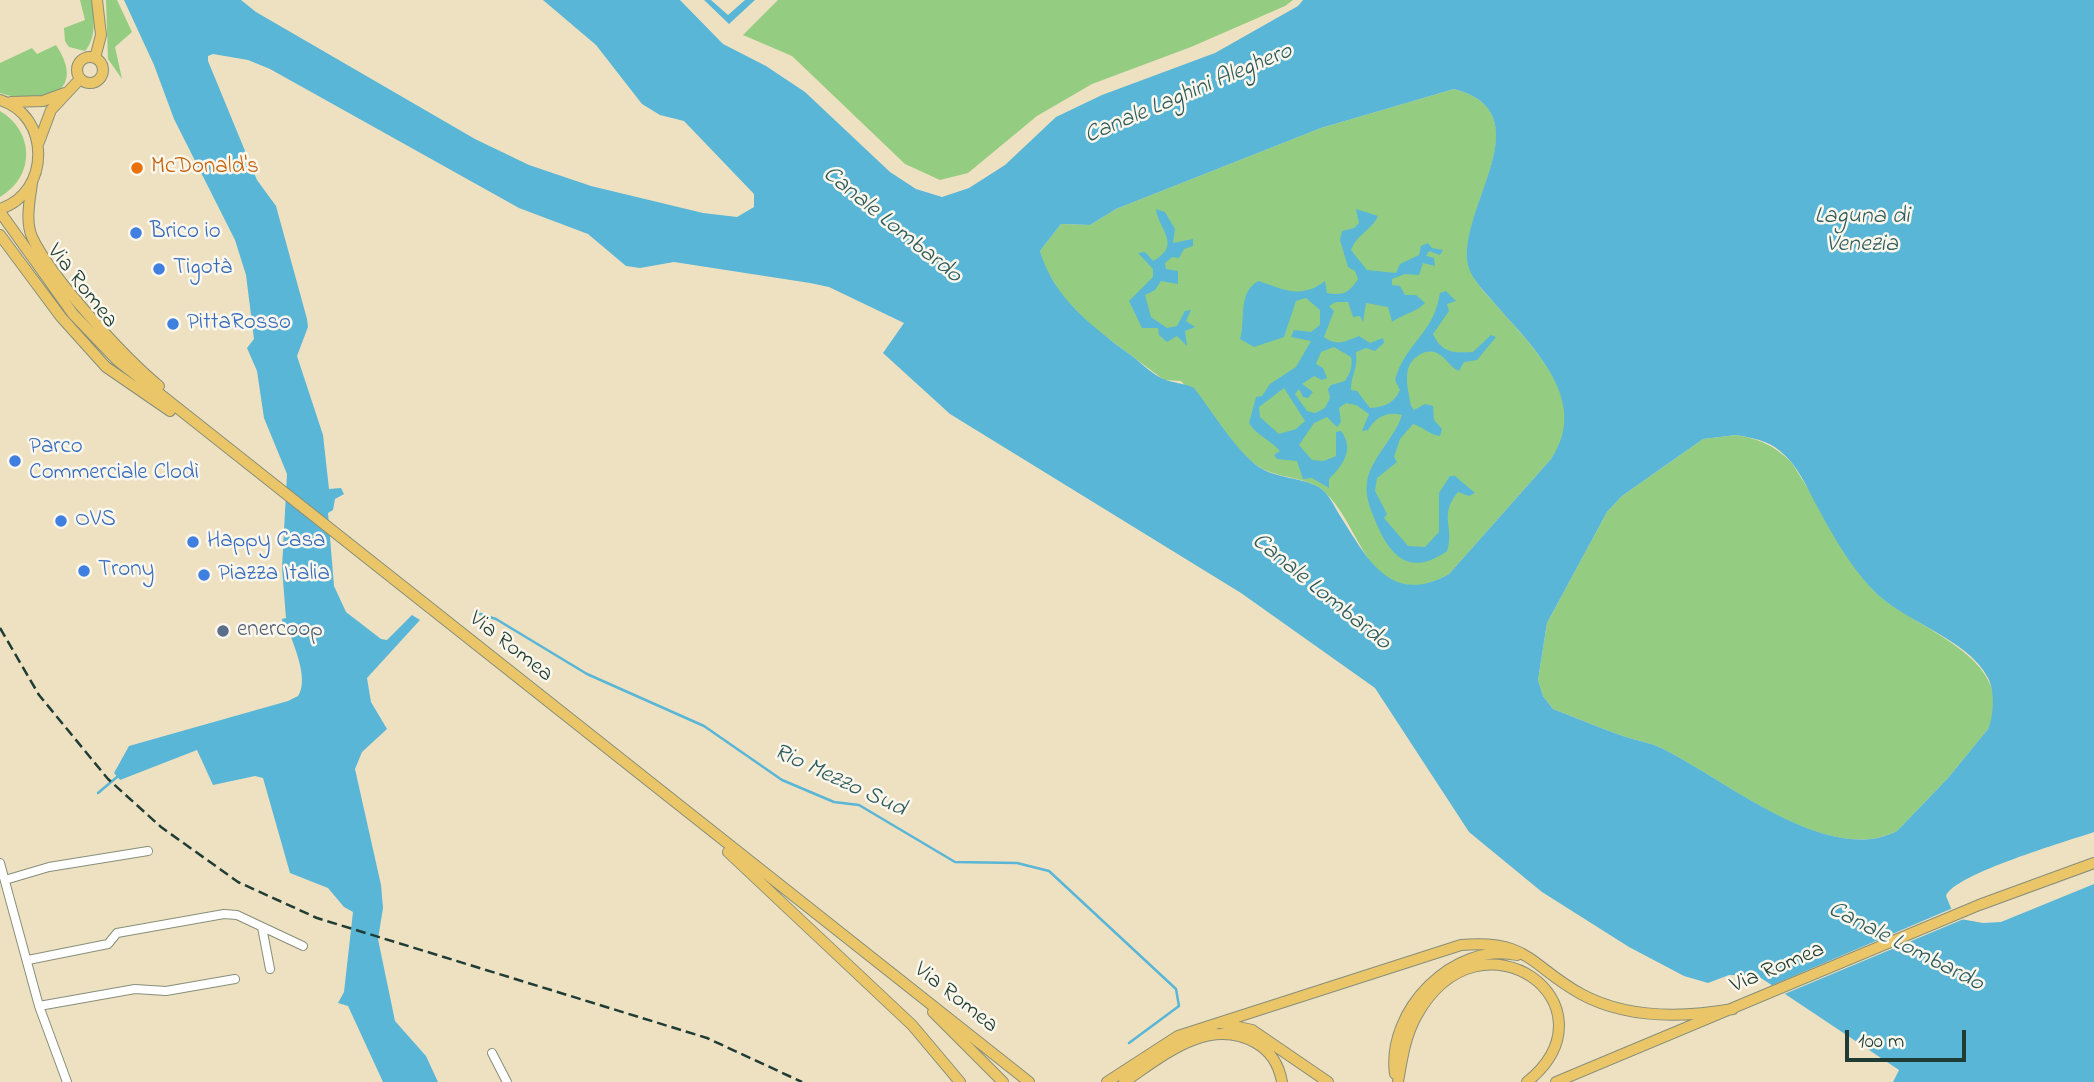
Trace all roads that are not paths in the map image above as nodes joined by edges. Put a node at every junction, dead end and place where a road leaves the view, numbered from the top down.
1 (97, 0) edge
2 (95, 58) junction
3 (80, 79) junction
4 (65, 93) junction
5 (3, 101) edge
6 (39, 143) junction
7 (32, 183) junction
8 (0, 210) edge
9 (0, 235) edge
10 (209, 435) junction
11 (701, 824) junction
12 (148, 851) dead end
13 (0, 863) edge
14 (2094, 863) edge
15 (5, 880) junction
16 (262, 927) junction
17 (303, 946) dead end
18 (28, 960) junction
19 (1538, 961) junction
20 (270, 969) dead end
21 (235, 979) dead end
22 (903, 982) junction
23 (39, 1006) junction
24 (1733, 1009) junction
25 (1217, 1022) junction
26 (492, 1053) dead end
27 (67, 1082) edge
28 (507, 1082) edge
29 (960, 1082) edge
30 (1003, 1082) edge
31 (1029, 1082) edge
32 (1107, 1082) edge
33 (1124, 1082) edge
34 (1282, 1082) edge
35 (1328, 1082) edge
36 (1398, 1082) edge
37 (1527, 1082) edge
38 (1556, 1082) edge

1 - 2 main road
2 - 3 main road
2 - 3 main road
3 - 4 main road
4 - 5 main road
4 - 6 main road
5 - 6 main road
6 - 7 main road
7 - 8 main road
7 - 10 main road
8 - 10 main road, Via Romea
9 - 10 main road
10 - 11 main road, Via Romea
11 - 22 main road, Via Romea
11 - 29 main road
12 - 15 street
13 - 15 street
14 - 24 main road, Via Romea
15 - 18 street
16 - 17 street
16 - 18 street
16 - 20 street
18 - 23 street
19 - 24 main road
19 - 25 main road
19 - 36 main road
21 - 23 street
22 - 30 main road
22 - 31 main road, Via Romea
23 - 27 street
24 - 38 main road, Via Romea
25 - 32 main road
25 - 35 main road
26 - 28 street
33 - 34 main road
36 - 37 main road

